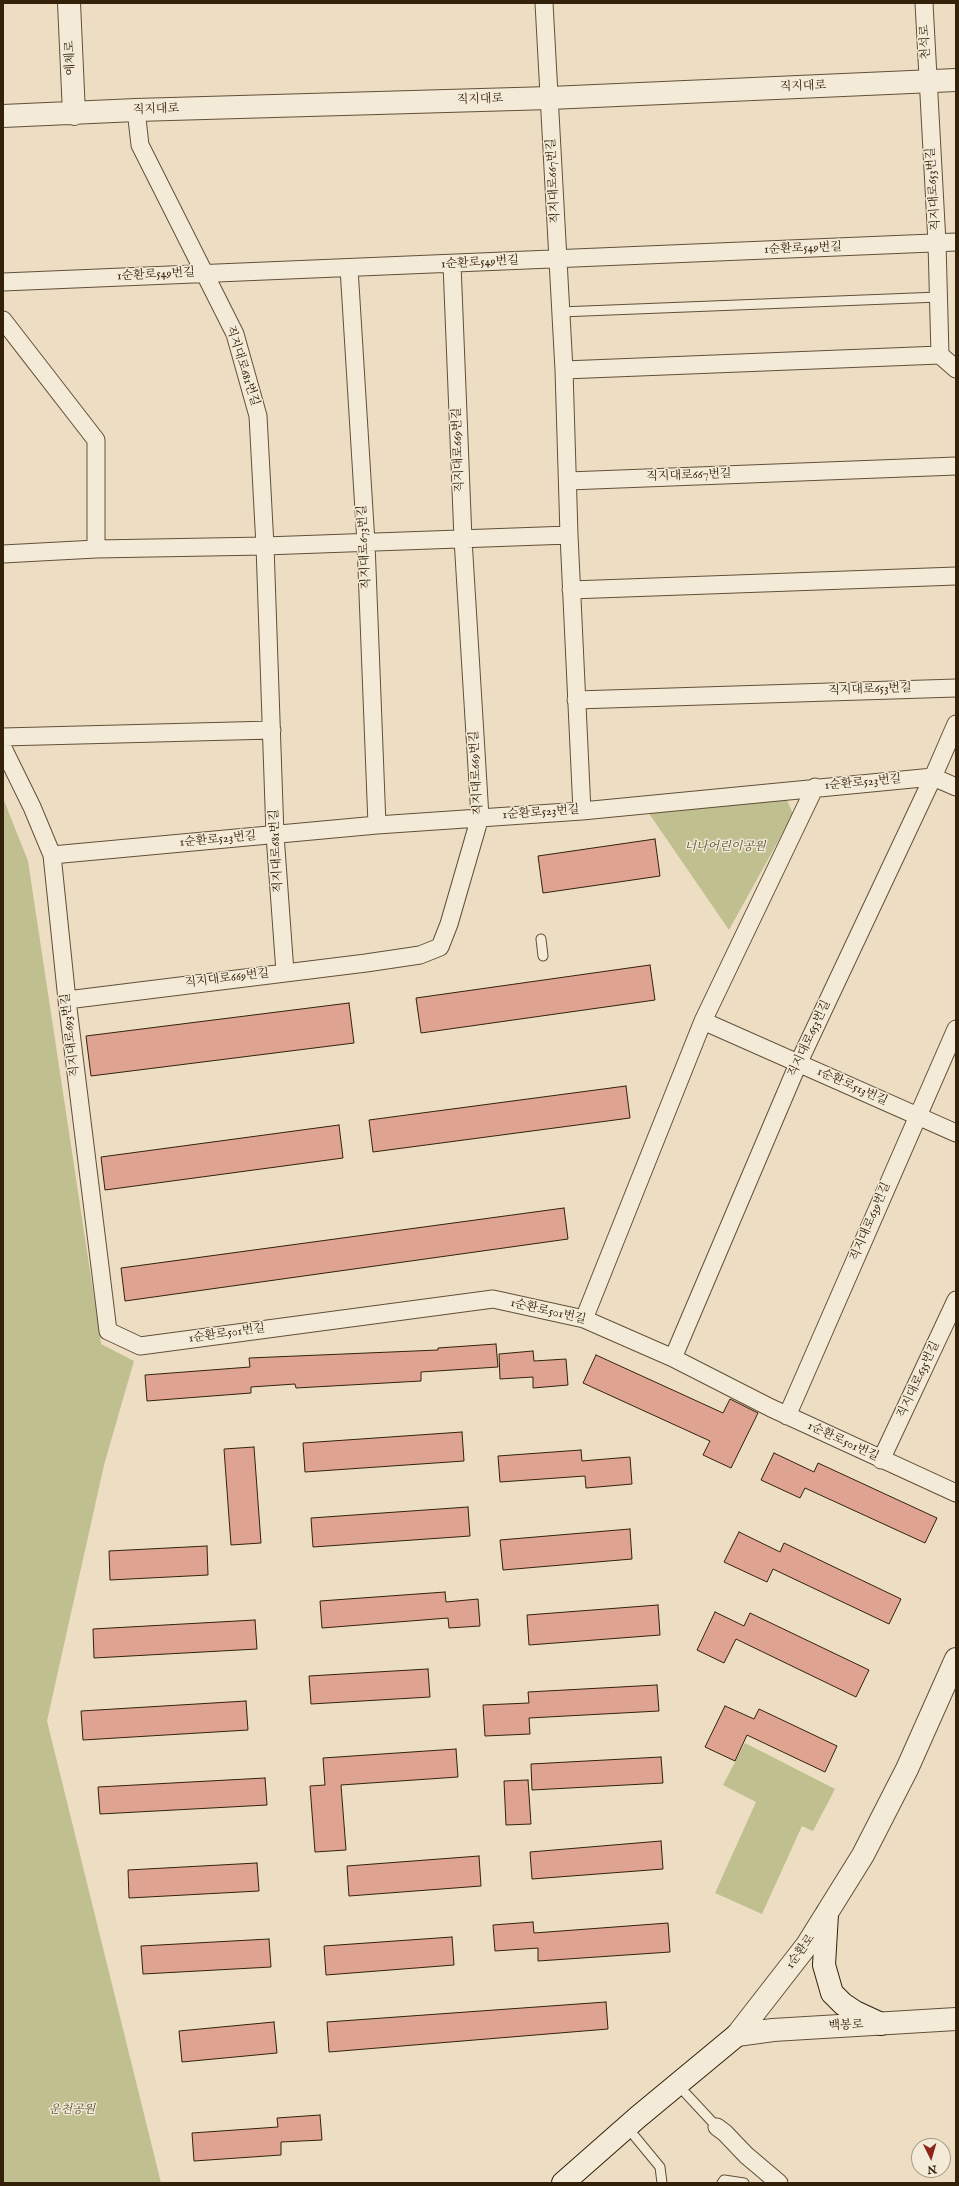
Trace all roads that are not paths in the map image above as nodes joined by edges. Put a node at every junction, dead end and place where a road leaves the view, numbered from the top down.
1 (69, 3) edge
2 (544, 3) edge
3 (924, 3) edge
4 (956, 80) edge
5 (927, 82) junction
6 (550, 98) junction
7 (136, 110) junction
8 (74, 114) junction
9 (3, 116) edge
10 (956, 242) edge
11 (937, 243) junction
12 (558, 259) junction
13 (452, 264) junction
14 (349, 268) junction
15 (203, 272) junction
16 (3, 282) edge
17 (939, 297) junction
18 (560, 312) junction
19 (3, 320) edge
20 (940, 355) junction
21 (956, 369) edge
22 (564, 370) junction
23 (956, 466) edge
24 (568, 481) junction
25 (569, 535) junction
26 (463, 539) junction
27 (366, 543) junction
28 (265, 546) junction
29 (96, 549) junction
30 (3, 554) edge
31 (956, 576) edge
32 (571, 590) junction
33 (956, 688) edge
34 (576, 700) junction
35 (956, 724) edge
36 (272, 730) junction
37 (3, 737) edge
38 (3, 748) edge
39 (933, 777) junction
40 (815, 787) junction
41 (956, 787) edge
42 (582, 811) junction
43 (480, 817) junction
44 (377, 825) junction
45 (275, 834) junction
46 (52, 855) junction
47 (541, 939) dead end
48 (543, 956) dead end
49 (284, 972) junction
50 (67, 1000) junction
51 (703, 1021) junction
52 (956, 1029) edge
53 (798, 1064) junction
54 (917, 1116) junction
55 (956, 1133) edge
56 (956, 1300) edge
57 (584, 1319) junction
58 (108, 1331) joint
59 (673, 1358) junction
60 (787, 1416) junction
61 (881, 1460) junction
62 (956, 1493) edge
63 (956, 1659) edge
64 (827, 1914) junction
65 (956, 2019) edge
66 (881, 2024) junction
67 (736, 2035) junction
68 (677, 2084) junction
69 (627, 2127) junction
70 (717, 2128) joint
71 (564, 2183) edge
72 (662, 2183) edge
73 (722, 2183) edge
74 (744, 2183) edge
75 (779, 2183) edge

1 - 8 street, 예체로
2 - 6 street, 직지대로667번길
3 - 5 street, 천석로
4 - 5 street, 직지대로
5 - 6 street, 직지대로
5 - 11 street, 직지대로653번길
6 - 7 street, 직지대로
6 - 12 street, 직지대로667번길
7 - 8 street, 직지대로
7 - 15 street, 직지대로681번길
8 - 9 street, 직지대로
10 - 11 street, 1순환로549번길
11 - 12 street, 1순환로549번길
11 - 17 street, 직지대로653번길
12 - 13 street, 1순환로549번길
12 - 18 street, 직지대로667번길
13 - 14 street, 1순환로549번길
13 - 26 street, 직지대로669번길
14 - 15 street, 1순환로549번길
14 - 27 street, 직지대로673번길
15 - 16 street, 1순환로549번길
15 - 28 street, 직지대로681번길
17 - 18 lane
17 - 20 street, 직지대로653번길
18 - 22 street, 직지대로667번길
19 - 29 street
20 - 21 street
20 - 22 street
22 - 24 street, 직지대로667번길
23 - 24 street, 직지대로667번길
24 - 25 street, 직지대로667번길
25 - 26 street
25 - 32 street, 직지대로667번길
26 - 27 street
26 - 43 street, 직지대로669번길
27 - 28 street
27 - 44 street, 직지대로673번길
28 - 29 street
28 - 36 street, 직지대로681번길
29 - 30 street
31 - 32 street
32 - 34 street, 직지대로667번길
33 - 34 street, 직지대로653번길
34 - 42 street, 직지대로667번길
35 - 39 street, 직지대로653번길
36 - 37 street
36 - 45 street, 직지대로681번길
38 - 46 street, 직지대로693번길
39 - 40 street, 1순환로523번길
39 - 41 street, 1순환로523번길
39 - 53 street, 직지대로653번길
40 - 42 street, 1순환로523번길
40 - 51 street
42 - 43 street, 1순환로523번길
43 - 44 street, 1순환로523번길
43 - 49 street, 직지대로669번길
44 - 45 street, 1순환로523번길
45 - 46 street, 1순환로523번길
45 - 49 street, 직지대로681번길
46 - 50 street, 직지대로693번길
47 - 48 lane
49 - 50 street, 직지대로669번길
50 - 58 street, 직지대로693번길
51 - 53 street, 1순환로513번길
51 - 57 street
52 - 54 street, 직지대로639번길
53 - 54 street, 1순환로513번길
53 - 59 street, 직지대로653번길
54 - 55 street, 1순환로513번길
54 - 60 street, 직지대로639번길
56 - 61 street, 직지대로635번길
57 - 58 street, 1순환로501번길
57 - 59 street, 1순환로501번길
59 - 60 street, 1순환로501번길
60 - 61 street, 1순환로501번길
61 - 62 street, 1순환로501번길
63 - 64 street, 1순환로
64 - 66 street
64 - 67 street, 1순환로
65 - 66 street, 백봉로
66 - 67 street, 백봉로
67 - 68 street, 1순환로
68 - 69 street, 1순환로
68 - 70 lane
69 - 71 street, 1순환로
69 - 72 lane
70 - 75 street
73 - 74 lane

